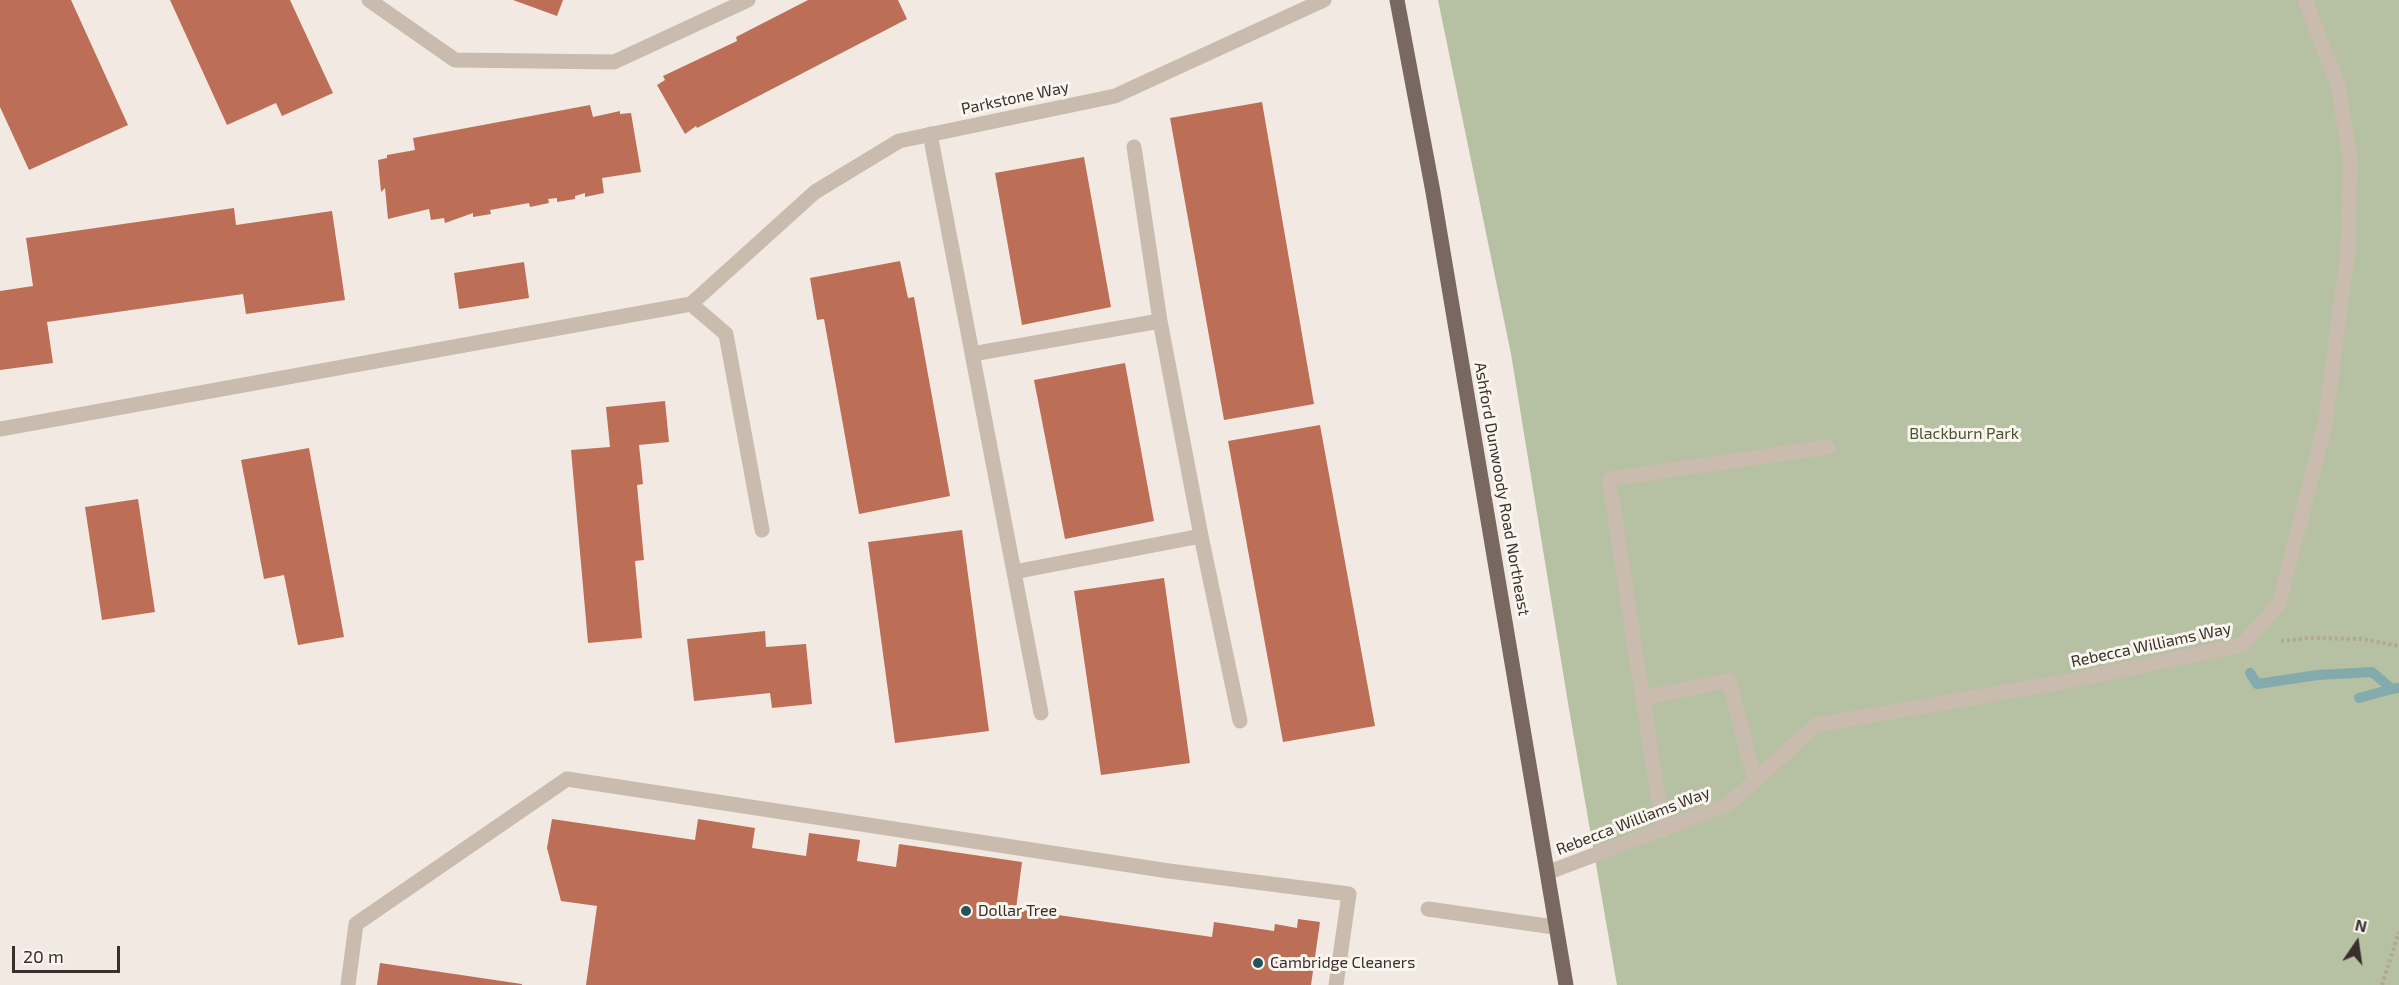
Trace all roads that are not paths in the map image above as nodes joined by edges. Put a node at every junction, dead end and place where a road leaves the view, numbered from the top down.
1 (369, 0) edge
2 (748, 0) edge
3 (1324, 0) edge
4 (1397, 0) edge
5 (2305, 0) edge
6 (930, 134) junction
7 (1134, 147) dead end
8 (692, 304) junction
9 (1160, 321) junction
10 (972, 354) junction
11 (0, 429) edge
12 (1828, 447) dead end
13 (762, 530) dead end
14 (1201, 536) junction
15 (1014, 572) junction
16 (1643, 698) junction
17 (1041, 713) dead end
18 (1240, 721) dead end
19 (1755, 781) junction
20 (1663, 830) junction
21 (1549, 872) junction
22 (1428, 909) dead end
23 (1554, 927) junction
24 (348, 985) edge
25 (1336, 985) edge
26 (1566, 985) edge

1 - 2 street
3 - 6 street, Parkstone Way
4 - 21 main road, Ashford Dunwoody Road Northeast
5 - 19 street, Rebecca Williams Way
6 - 8 street, Parkstone Way
6 - 10 street
7 - 9 street
8 - 11 street
8 - 13 street
9 - 10 street
9 - 14 street
10 - 15 street
12 - 16 street
14 - 15 street
14 - 18 street
15 - 17 street
16 - 19 street
16 - 20 street
19 - 20 street, Rebecca Williams Way
20 - 21 street, Rebecca Williams Way
21 - 23 main road, Ashford Dunwoody Road Northeast
22 - 23 street
23 - 26 main road, Ashford Dunwoody Road Northeast
24 - 25 street

